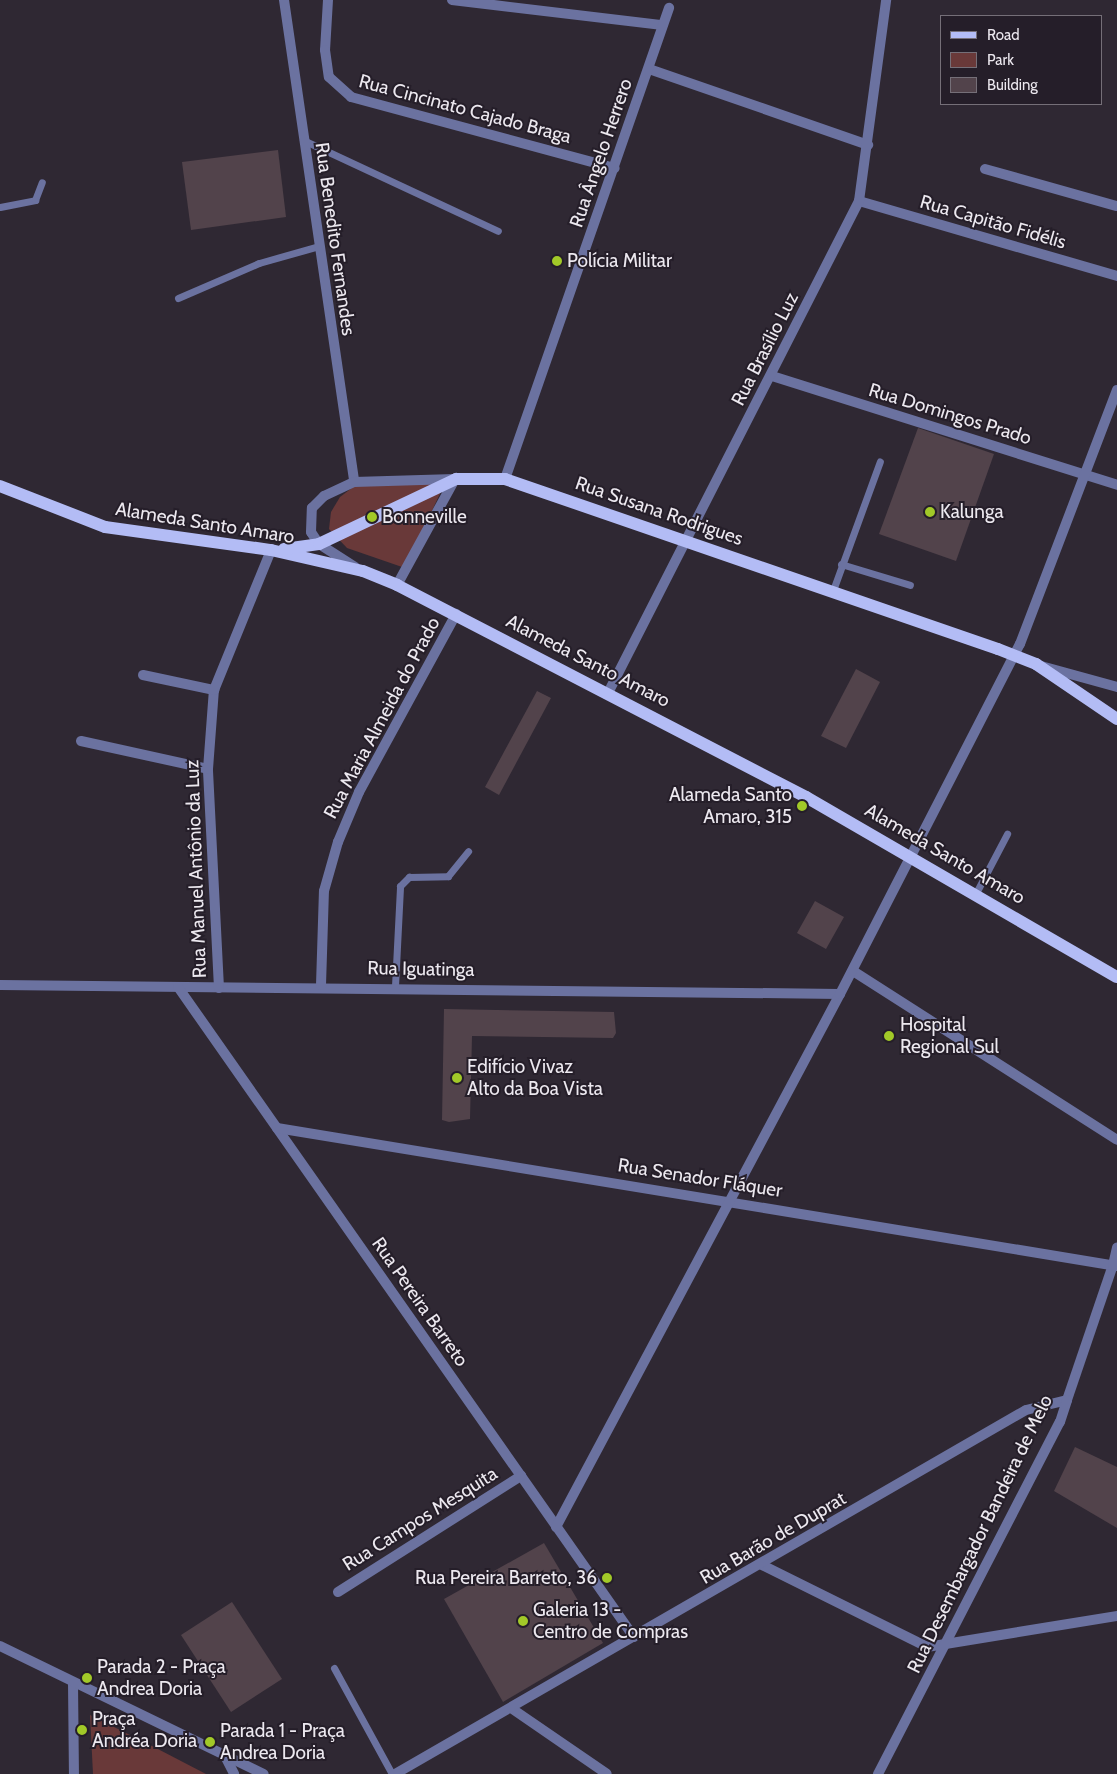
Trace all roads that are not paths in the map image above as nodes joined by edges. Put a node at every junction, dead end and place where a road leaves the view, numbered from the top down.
1 (284, 0) edge
2 (328, 0) edge
3 (452, 0) edge
4 (886, 0) edge
5 (668, 8) dead end
6 (663, 25) junction
7 (649, 69) junction
8 (303, 140) junction
9 (868, 144) junction
10 (615, 168) junction
11 (985, 169) dead end
12 (42, 182) dead end
13 (859, 201) junction
14 (1117, 206) edge
15 (0, 207) edge
16 (498, 231) dead end
17 (319, 246) junction
18 (1117, 276) edge
19 (178, 298) dead end
20 (772, 376) junction
21 (1117, 390) edge
22 (880, 461) dead end
23 (1088, 475) junction
24 (505, 478) junction
25 (456, 479) junction
26 (354, 482) junction
27 (1117, 485) edge
28 (0, 486) edge
29 (686, 539) junction
30 (320, 544) junction
31 (271, 550) junction
32 (841, 564) junction
33 (363, 572) junction
34 (397, 585) junction
35 (910, 585) dead end
36 (832, 593) junction
37 (456, 614) junction
38 (1014, 655) junction
39 (1036, 664) junction
40 (143, 675) dead end
41 (1117, 687) edge
42 (214, 690) junction
43 (608, 694) junction
44 (1117, 720) edge
45 (81, 740) dead end
46 (208, 769) junction
47 (1007, 834) dead end
48 (468, 851) dead end
49 (912, 857) junction
50 (976, 893) junction
51 (853, 971) junction
52 (1117, 977) edge
53 (0, 985) edge
54 (320, 986) junction
55 (394, 986) junction
56 (178, 987) junction
57 (219, 988) junction
58 (840, 994) junction
59 (276, 1128) junction
60 (1117, 1140) edge
61 (730, 1200) junction
62 (1117, 1247) edge
63 (1115, 1265) edge
64 (1067, 1400) junction
65 (521, 1476) junction
66 (556, 1526) junction
67 (762, 1566) junction
68 (338, 1592) dead end
69 (1117, 1616) edge
70 (634, 1637) junction
71 (947, 1644) junction
72 (0, 1646) edge
73 (334, 1668) dead end
74 (73, 1683) junction
75 (511, 1708) junction
76 (224, 1756) junction
77 (74, 1774) edge
78 (234, 1774) edge
79 (264, 1774) edge
80 (393, 1774) edge
81 (608, 1774) edge
82 (878, 1774) edge

1 - 8 street, Rua Benedito Fernandes
2 - 10 street, Rua Cincinato Cajado Braga
3 - 6 street
4 - 9 street, Rua Brasílio Luz
5 - 6 street, Rua Ângelo Herrero
6 - 7 street, Rua Ângelo Herrero
7 - 9 street
7 - 10 street, Rua Ângelo Herrero
8 - 16 lane
8 - 17 street, Rua Benedito Fernandes
9 - 13 street, Rua Brasílio Luz
10 - 24 street, Rua Ângelo Herrero
11 - 14 street
12 - 15 lane
13 - 18 street, Rua Capitão Fidélis
13 - 20 street, Rua Brasílio Luz
17 - 19 lane
17 - 26 street, Rua Benedito Fernandes
20 - 23 street, Rua Domingos Prado
20 - 29 street, Rua Brasílio Luz
21 - 23 street
22 - 32 lane
23 - 27 street, Rua Domingos Prado
23 - 38 street
24 - 25 main road, Rua Susana Rodrigues
24 - 29 main road, Rua Susana Rodrigues
25 - 26 street
25 - 30 main road, Rua Susana Rodrigues
25 - 34 street
26 - 30 street
28 - 31 main road, Alameda Santo Amaro
29 - 36 main road, Rua Susana Rodrigues
29 - 43 street, Rua Brasílio Luz
30 - 31 main road, Rua Susana Rodrigues
30 - 33 street
31 - 33 main road, Alameda Santo Amaro
31 - 42 street, Rua Manuel Antônio da Luz
32 - 35 lane
32 - 36 lane
33 - 34 main road, Alameda Santo Amaro
34 - 37 main road, Alameda Santo Amaro
36 - 38 main road, Rua Susana Rodrigues
37 - 43 main road, Alameda Santo Amaro
37 - 54 street, Rua Maria Almeida do Prado
38 - 39 main road, Rua Susana Rodrigues
38 - 49 street
39 - 41 street, Rua Susana Rodrigues
39 - 44 main road, Rua Susana Rodrigues
40 - 42 street
42 - 46 street, Rua Manuel Antônio da Luz
43 - 49 main road, Alameda Santo Amaro
45 - 46 street
46 - 57 street, Rua Manuel Antônio da Luz
47 - 50 lane
48 - 55 lane
49 - 50 main road, Alameda Santo Amaro
49 - 51 street
50 - 52 main road, Alameda Santo Amaro
51 - 58 street
51 - 60 street
53 - 56 street, Rua Iguatinga
54 - 55 street, Rua Iguatinga
54 - 57 street, Rua Iguatinga
55 - 58 street, Rua Iguatinga
56 - 57 street, Rua Iguatinga
56 - 59 street, Rua Pereira Barreto
58 - 61 street
59 - 61 street, Rua Senador Fláquer
59 - 65 street, Rua Pereira Barreto
61 - 63 street, Rua Senador Fláquer
61 - 66 street
62 - 63 street, Rua Desembargador Bandeira de Melo
63 - 64 street, Rua Desembargador Bandeira de Melo
64 - 67 street, Rua Barão de Duprat
64 - 71 street, Rua Desembargador Bandeira de Melo
65 - 66 street, Rua Pereira Barreto
65 - 68 street, Rua Campos Mesquita
66 - 70 street, Rua Pereira Barreto
67 - 70 street, Rua Barão de Duprat
67 - 71 street
69 - 71 street
70 - 75 street, Rua Barão de Duprat
71 - 82 street, Rua Desembargador Bandeira de Melo
72 - 74 street
73 - 80 lane
74 - 76 street
74 - 77 street
75 - 80 street, Rua Barão de Duprat
75 - 81 street
76 - 78 street
76 - 79 street

